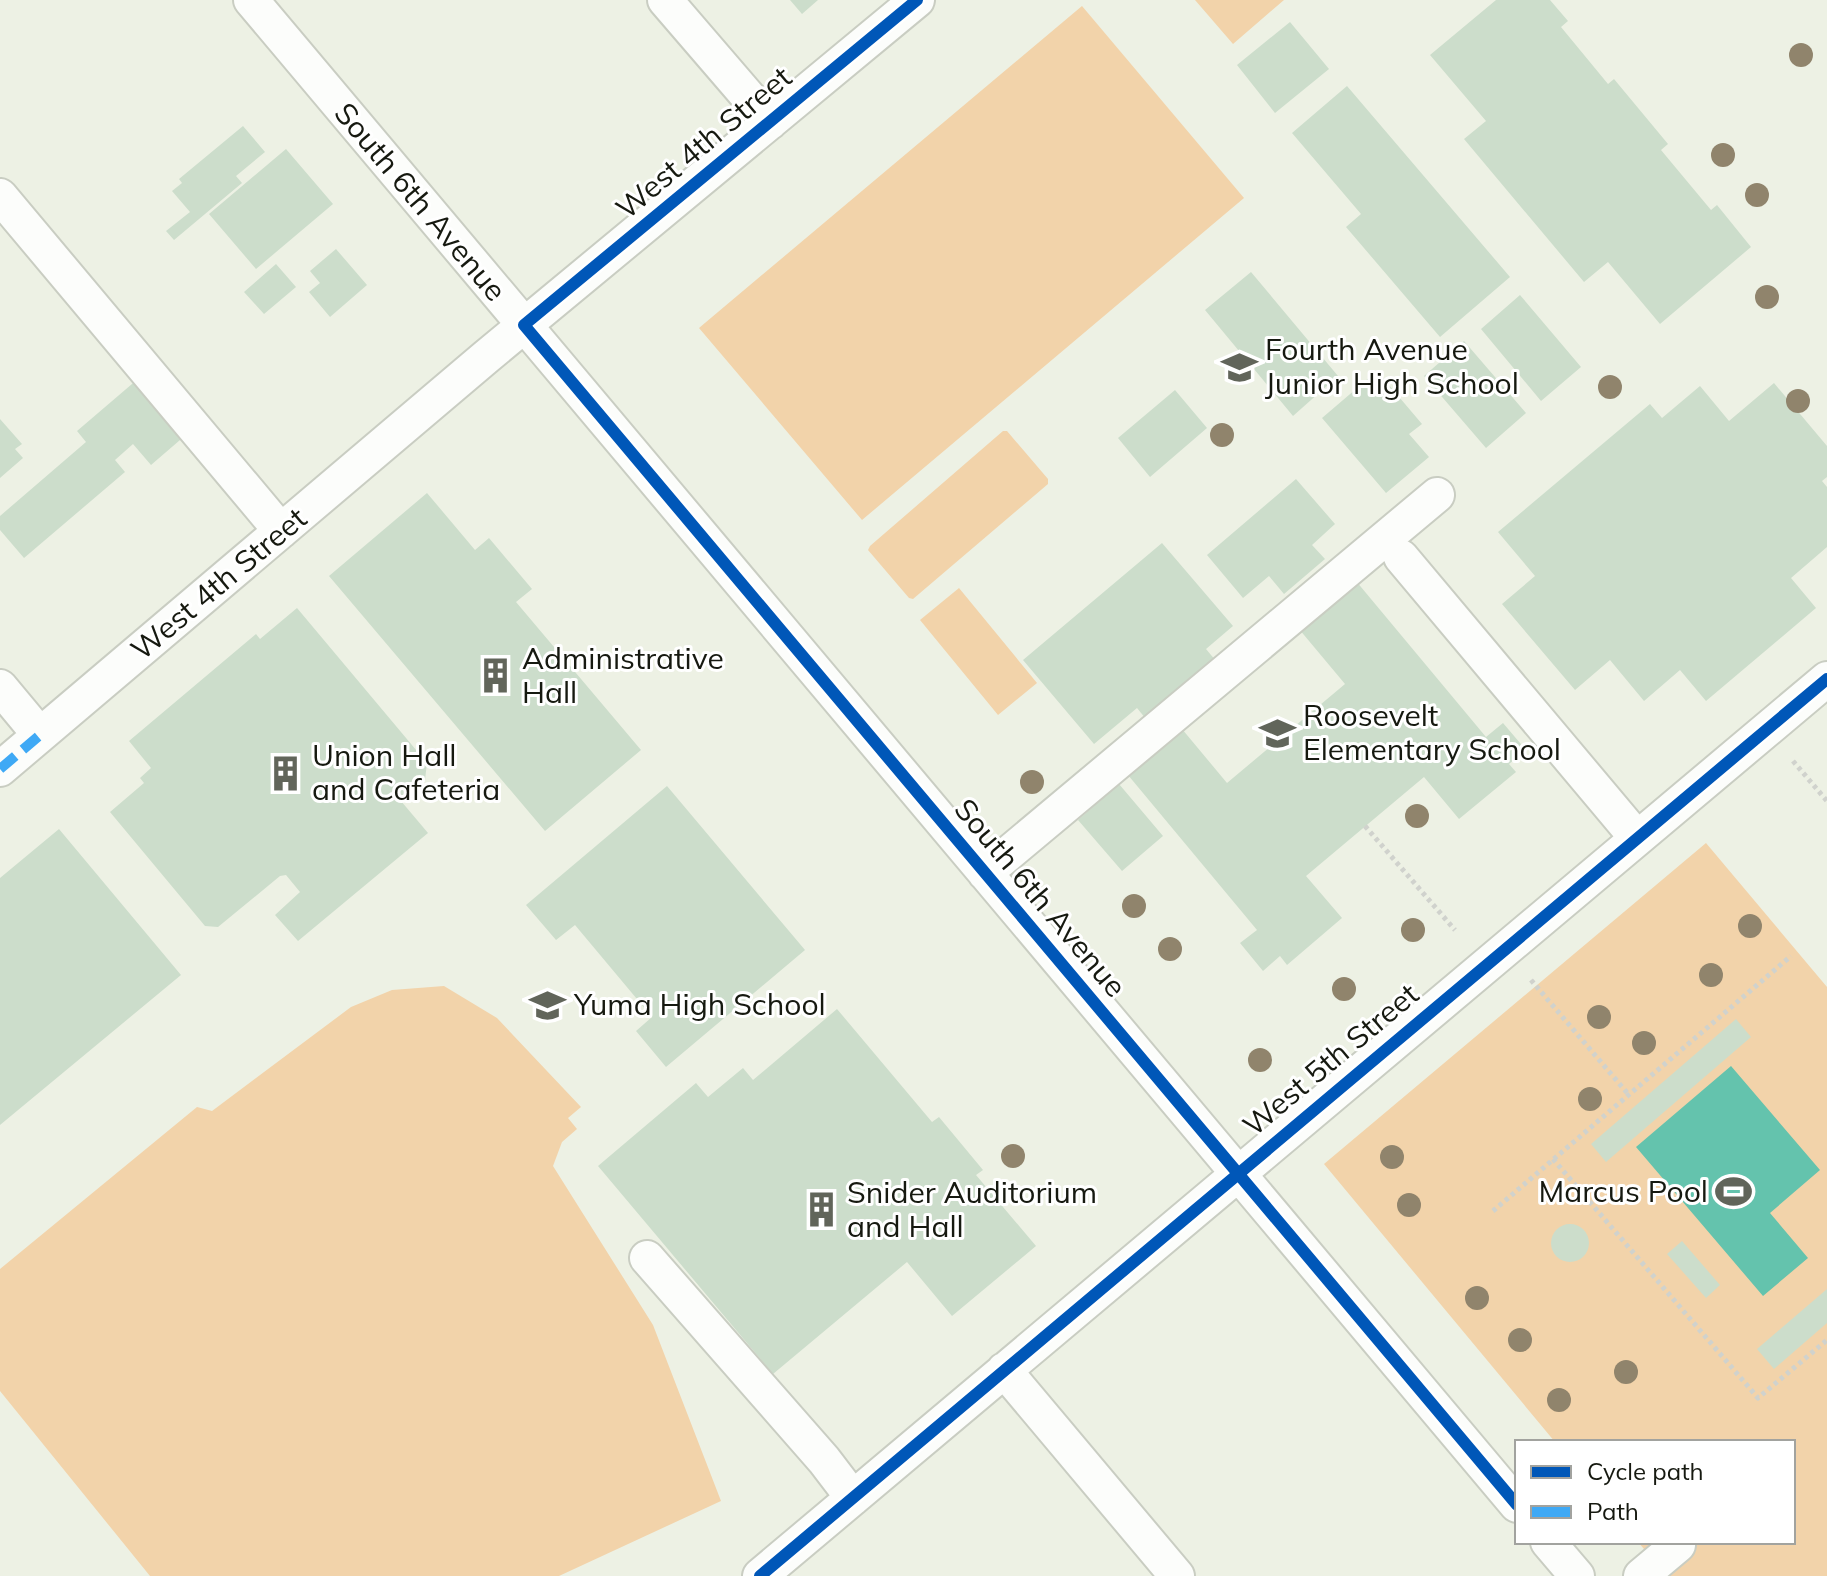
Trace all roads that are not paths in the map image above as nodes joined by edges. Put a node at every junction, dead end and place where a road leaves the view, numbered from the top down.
1 (251, 0) edge
2 (665, 0) edge
3 (917, 0) edge
4 (770, 122) junction
5 (0, 196) edge
6 (524, 325) junction
7 (1437, 495) dead end
8 (281, 531) junction
9 (1401, 557) dead end
10 (1827, 679) edge
11 (0, 687) edge
12 (40, 735) junction
13 (0, 769) edge
14 (1637, 838) junction
15 (985, 873) junction
16 (1238, 1173) junction
17 (647, 1258) dead end
18 (1004, 1370) junction
19 (853, 1498) junction
20 (1515, 1503) edge
21 (1550, 1544) edge
22 (1678, 1545) dead end
23 (760, 1576) edge
24 (1177, 1576) edge
25 (1577, 1576) edge
26 (1641, 1576) edge

1 - 6 street, South 6th Avenue
2 - 4 street
3 - 4 street, West 4th Street
4 - 6 street, West 4th Street
5 - 8 street
6 - 8 street, West 4th Street
6 - 15 street, South 6th Avenue
7 - 15 street
8 - 12 street, West 4th Street
9 - 14 street
10 - 14 street, West 5th Street
11 - 12 street
12 - 13 street, West 4th Street
14 - 16 street, West 5th Street
15 - 16 street, South 6th Avenue
16 - 18 street, West 5th Street
16 - 20 street, South 6th Avenue
17 - 19 street
18 - 19 street, West 5th Street
18 - 24 street
19 - 23 street, West 5th Street
21 - 25 street
22 - 26 street

